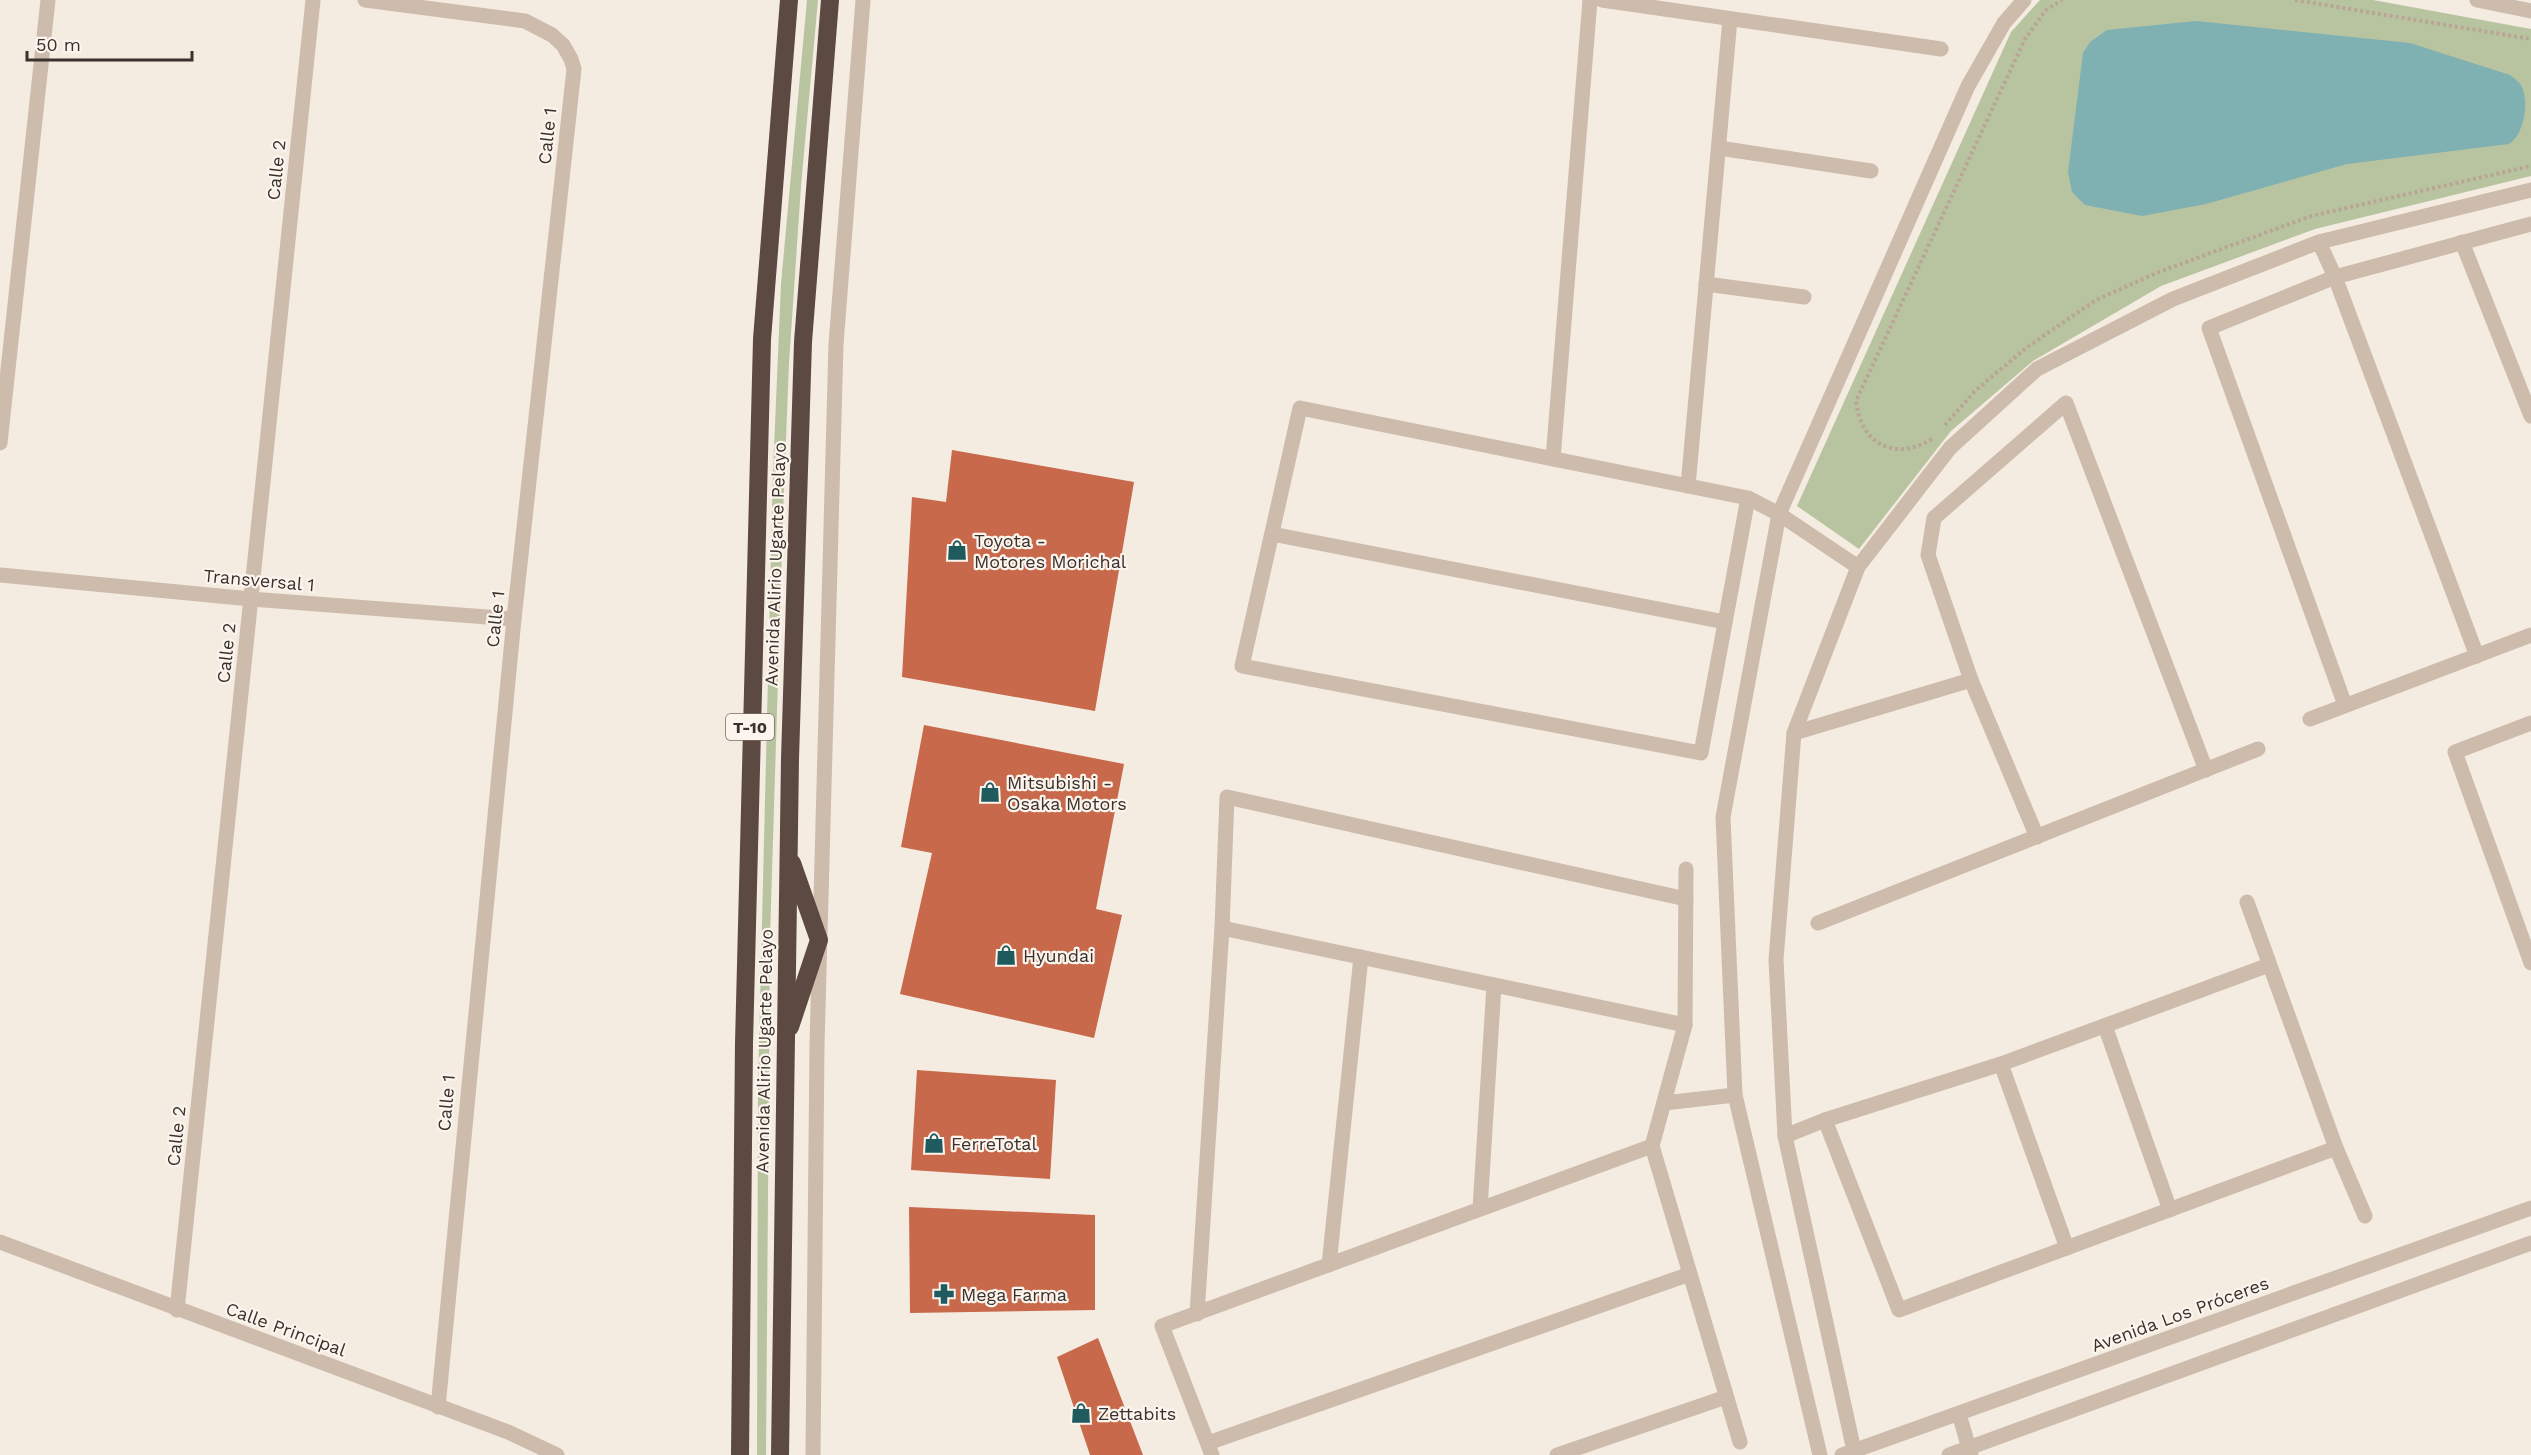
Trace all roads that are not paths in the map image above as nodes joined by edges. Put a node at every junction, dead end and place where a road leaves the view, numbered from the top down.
1 (48, 0) edge
2 (313, 0) edge
3 (365, 0) edge
4 (789, 0) edge
5 (830, 0) edge
6 (863, 0) edge
7 (1590, 0) edge
8 (1602, 0) edge
9 (2024, 0) edge
10 (2477, 0) edge
11 (2531, 11) edge
12 (1731, 19) junction
13 (1941, 49) dead end
14 (1719, 148) junction
15 (1871, 171) dead end
16 (2531, 190) edge
17 (2531, 224) edge
18 (2319, 242) junction
19 (2462, 242) junction
20 (2335, 277) junction
21 (1706, 284) junction
22 (1804, 297) dead end
23 (2531, 416) edge
24 (0, 443) edge
25 (1553, 459) junction
26 (1688, 486) junction
27 (1748, 498) junction
28 (1779, 514) junction
29 (1272, 534) junction
30 (1858, 567) junction
31 (0, 575) edge
32 (251, 599) junction
33 (514, 619) junction
34 (1725, 622) junction
35 (2531, 635) edge
36 (2476, 656) junction
37 (1971, 680) junction
38 (2345, 705) junction
39 (2310, 719) dead end
40 (2531, 723) edge
41 (1794, 733) junction
42 (2258, 749) dead end
43 (2206, 770) junction
44 (2037, 837) junction
45 (788, 853) junction
46 (1686, 869) dead end
47 (1686, 899) junction
48 (2247, 902) dead end
49 (1818, 923) dead end
50 (1222, 928) junction
51 (819, 940) junction
52 (1361, 957) junction
53 (2531, 963) edge
54 (2269, 965) junction
55 (1494, 985) junction
56 (1685, 1025) junction
57 (2106, 1026) junction
58 (784, 1044) junction
59 (2001, 1064) junction
60 (1735, 1095) junction
61 (1664, 1103) junction
62 (1825, 1120) junction
63 (1785, 1136) junction
64 (1652, 1146) junction
65 (2336, 1148) junction
66 (2531, 1208) edge
67 (1480, 1209) junction
68 (2170, 1210) junction
69 (2365, 1216) dead end
70 (0, 1242) edge
71 (2531, 1243) edge
72 (2067, 1248) junction
73 (1329, 1265) junction
74 (1690, 1274) junction
75 (177, 1310) junction
76 (1197, 1314) junction
77 (1726, 1397) junction
78 (438, 1407) junction
79 (1959, 1414) junction
80 (1740, 1442) dead end
81 (1210, 1449) edge
82 (1970, 1451) edge
83 (1850, 1454) edge
84 (557, 1455) edge
85 (740, 1455) edge
86 (780, 1455) edge
87 (813, 1455) edge
88 (1557, 1455) edge
89 (1820, 1455) edge
90 (1949, 1455) edge

1 - 24 street
2 - 32 street, Calle 2
3 - 33 street, Calle 1
4 - 85 highway, Avenida Alirio Ugarte Pelayo / T-10
5 - 45 highway, Avenida Alirio Ugarte Pelayo / T-10
6 - 51 street
7 - 25 street
8 - 12 street
9 - 28 street
10 - 11 street
12 - 13 street
12 - 14 street
14 - 15 street
14 - 21 street
16 - 18 street
17 - 19 street
18 - 20 street
18 - 30 street
19 - 20 street
19 - 23 street
20 - 36 street
20 - 38 street
21 - 22 street
21 - 26 street
25 - 26 street
25 - 29 street
26 - 27 street
27 - 28 street
27 - 34 street
28 - 30 street
28 - 60 street
29 - 34 street
29 - 34 street
30 - 41 street
31 - 32 street, Transversal 1
32 - 33 street, Transversal 1
32 - 75 street, Calle 2
33 - 78 street, Calle 1
35 - 36 street
36 - 38 street
37 - 41 street
37 - 43 street
37 - 44 street
38 - 39 street
40 - 53 street
41 - 63 street
42 - 43 street
43 - 44 street
44 - 49 street
45 - 51 highway
45 - 58 highway, Avenida Alirio Ugarte Pelayo / T-10
46 - 47 street
47 - 50 street
47 - 56 street
48 - 54 street
50 - 52 street
50 - 76 street
51 - 58 highway
51 - 87 street
52 - 55 street
52 - 73 street
54 - 57 street
54 - 65 street
55 - 56 street
55 - 67 street
56 - 61 street
57 - 59 street
57 - 68 street
58 - 86 highway, Avenida Alirio Ugarte Pelayo / T-10
59 - 62 street
59 - 72 street
60 - 61 street
60 - 89 street
61 - 64 street
62 - 63 street
62 - 72 street
63 - 83 street
64 - 67 street
64 - 74 street
65 - 68 street
65 - 69 street
66 - 79 street, Avenida Los Próceres
67 - 73 street
68 - 72 street
70 - 75 street, Calle Principal
71 - 82 street
73 - 76 street
74 - 77 street
74 - 81 street
75 - 78 street, Calle Principal
76 - 81 street
77 - 80 street
77 - 88 street
78 - 84 street, Calle Principal
79 - 82 street
79 - 83 street, Avenida Los Próceres
82 - 90 street

